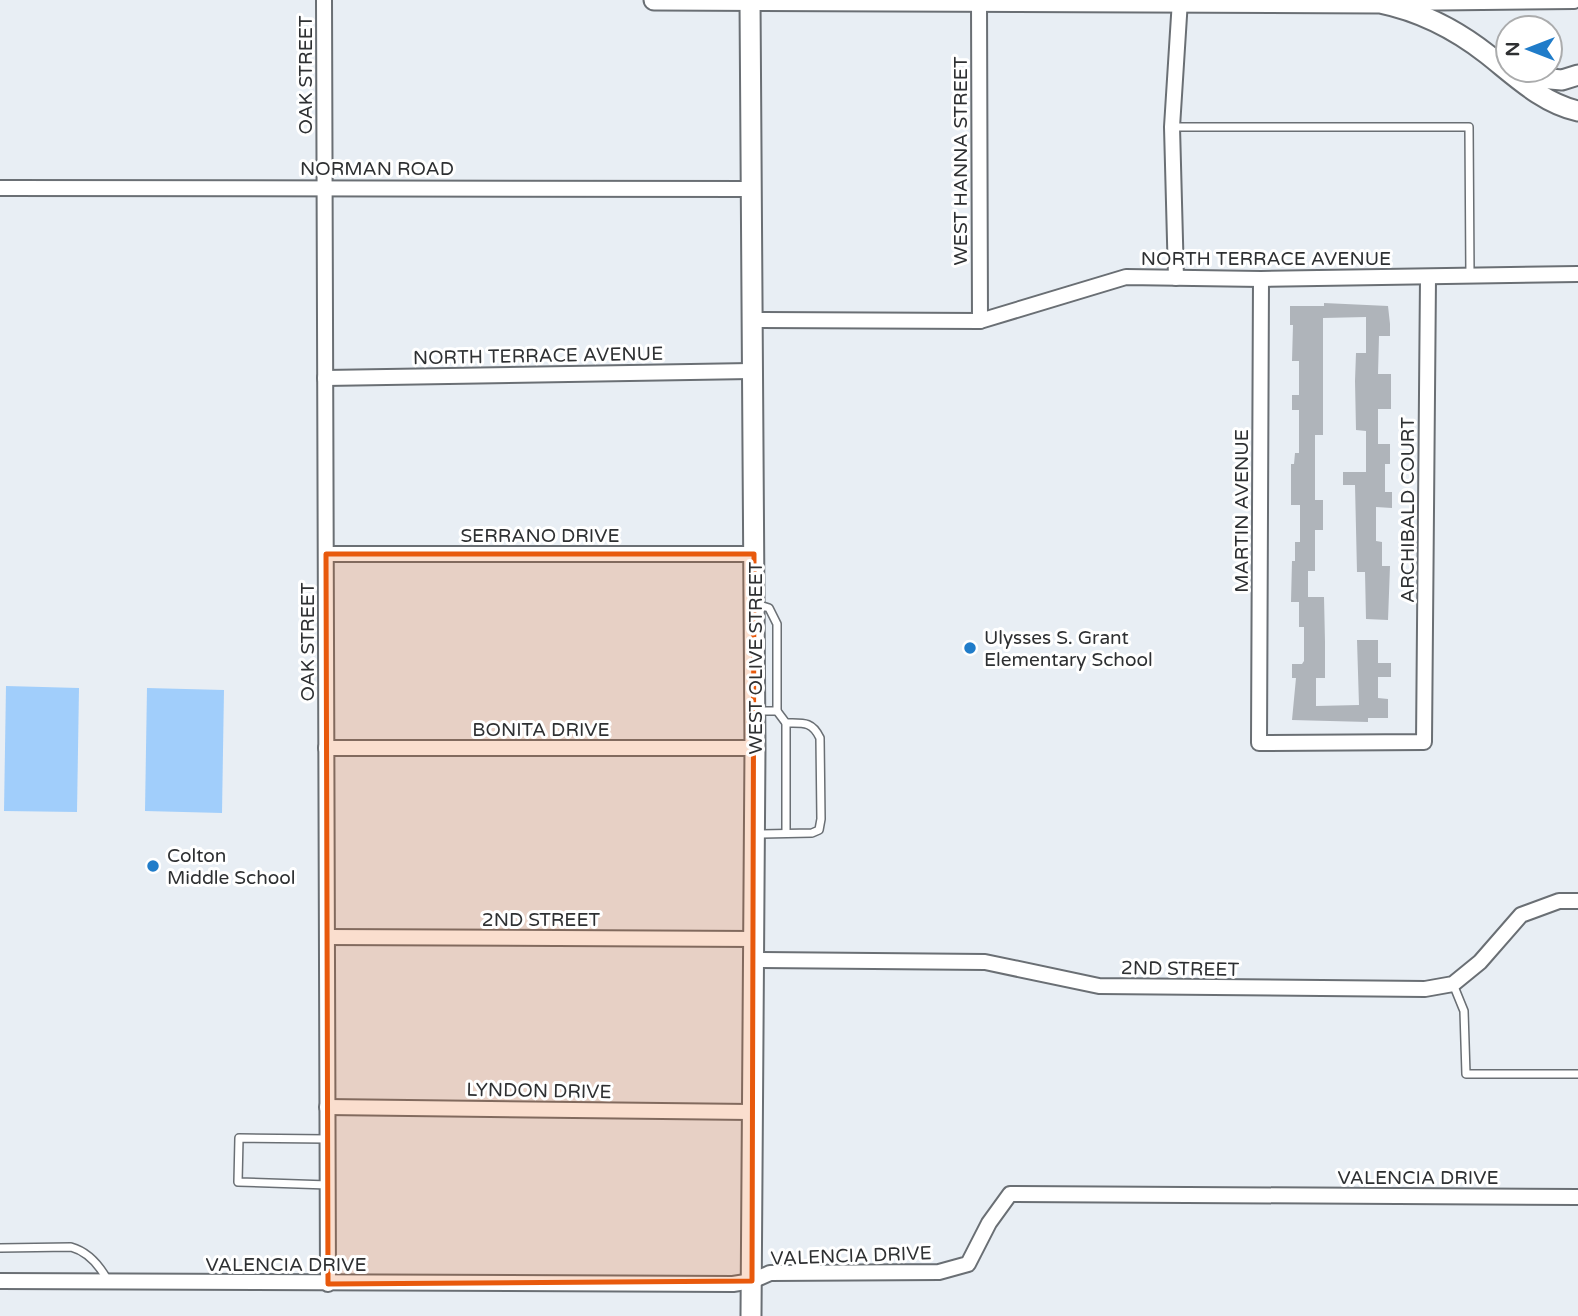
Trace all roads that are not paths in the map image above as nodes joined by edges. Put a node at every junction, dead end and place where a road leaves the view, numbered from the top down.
1 (324, 0) edge
2 (654, 0) edge
3 (1076, 0) edge
4 (1180, 0) edge
5 (750, 1) edge
6 (979, 1) edge
7 (1329, 1) edge
8 (1575, 1) edge
9 (1380, 3) junction
10 (1494, 61) edge
11 (1525, 84) edge
12 (1578, 111) edge
13 (1172, 127) junction
14 (324, 187) junction
15 (0, 188) edge
16 (753, 188) junction
17 (1578, 274) edge
18 (1470, 277) junction
19 (1176, 278) junction
20 (1428, 278) junction
21 (1261, 279) junction
22 (751, 320) junction
23 (980, 321) junction
24 (751, 371) junction
25 (325, 378) junction
26 (326, 554) junction
27 (754, 554) junction
28 (755, 604) junction
29 (755, 711) junction
30 (776, 711) junction
31 (786, 723) junction
32 (1259, 743) joint
33 (326, 748) junction
34 (755, 748) junction
35 (786, 833) junction
36 (755, 834) junction
37 (1578, 901) edge
38 (327, 936) junction
39 (754, 939) junction
40 (753, 960) junction
41 (1453, 984) junction
42 (1578, 1074) edge
43 (327, 1107) junction
44 (751, 1112) junction
45 (328, 1139) junction
46 (328, 1185) junction
47 (1578, 1197) edge
48 (0, 1248) edge
49 (0, 1281) edge
50 (752, 1281) junction
51 (109, 1282) junction
52 (328, 1284) junction
53 (751, 1316) edge

1 - 14 street, OAK STREET
2 - 5 street
3 - 4 street
3 - 6 street
4 - 7 street
4 - 13 street
5 - 6 street
5 - 16 street, WEST OLIVE STREET
6 - 23 street, WEST HANNA STREET
7 - 9 street
8 - 9 street
9 - 10 street
11 - 12 street
13 - 18 lane
13 - 19 street
14 - 15 street, NORMAN ROAD
14 - 16 street, NORMAN ROAD
14 - 25 street, OAK STREET
16 - 22 street, WEST OLIVE STREET
17 - 18 street, NORTH TERRACE AVENUE
18 - 20 street, NORTH TERRACE AVENUE
19 - 21 street, NORTH TERRACE AVENUE
19 - 23 street, NORTH TERRACE AVENUE
20 - 21 street, NORTH TERRACE AVENUE
20 - 32 street, ARCHIBALD COURT
21 - 32 street, MARTIN AVENUE
22 - 23 street, NORTH TERRACE AVENUE
22 - 24 street, WEST OLIVE STREET
24 - 25 street, NORTH TERRACE AVENUE
24 - 27 street, WEST OLIVE STREET
25 - 26 street, OAK STREET
26 - 27 street, SERRANO DRIVE
26 - 33 street, OAK STREET
27 - 28 street, WEST OLIVE STREET
28 - 29 street, WEST OLIVE STREET
28 - 30 lane
29 - 30 lane
29 - 34 street, WEST OLIVE STREET
30 - 31 lane
31 - 35 lane
31 - 35 lane
33 - 34 street, BONITA DRIVE
33 - 38 street, OAK STREET
34 - 36 street, WEST OLIVE STREET
35 - 36 lane
36 - 39 street, WEST OLIVE STREET
37 - 41 street
38 - 39 street, 2ND STREET
38 - 43 street, OAK STREET
39 - 40 street, WEST OLIVE STREET
40 - 41 street, 2ND STREET
40 - 44 street, WEST OLIVE STREET
41 - 42 lane
43 - 44 street, LYNDON DRIVE
43 - 45 street, OAK STREET
44 - 50 street, WEST OLIVE STREET
45 - 46 street, OAK STREET
45 - 46 lane
46 - 52 street, OAK STREET
47 - 50 street, VALENCIA DRIVE
48 - 51 lane
49 - 51 street, VALENCIA DRIVE
50 - 52 street, VALENCIA DRIVE
50 - 53 street, WEST OLIVE STREET
51 - 52 street, VALENCIA DRIVE

